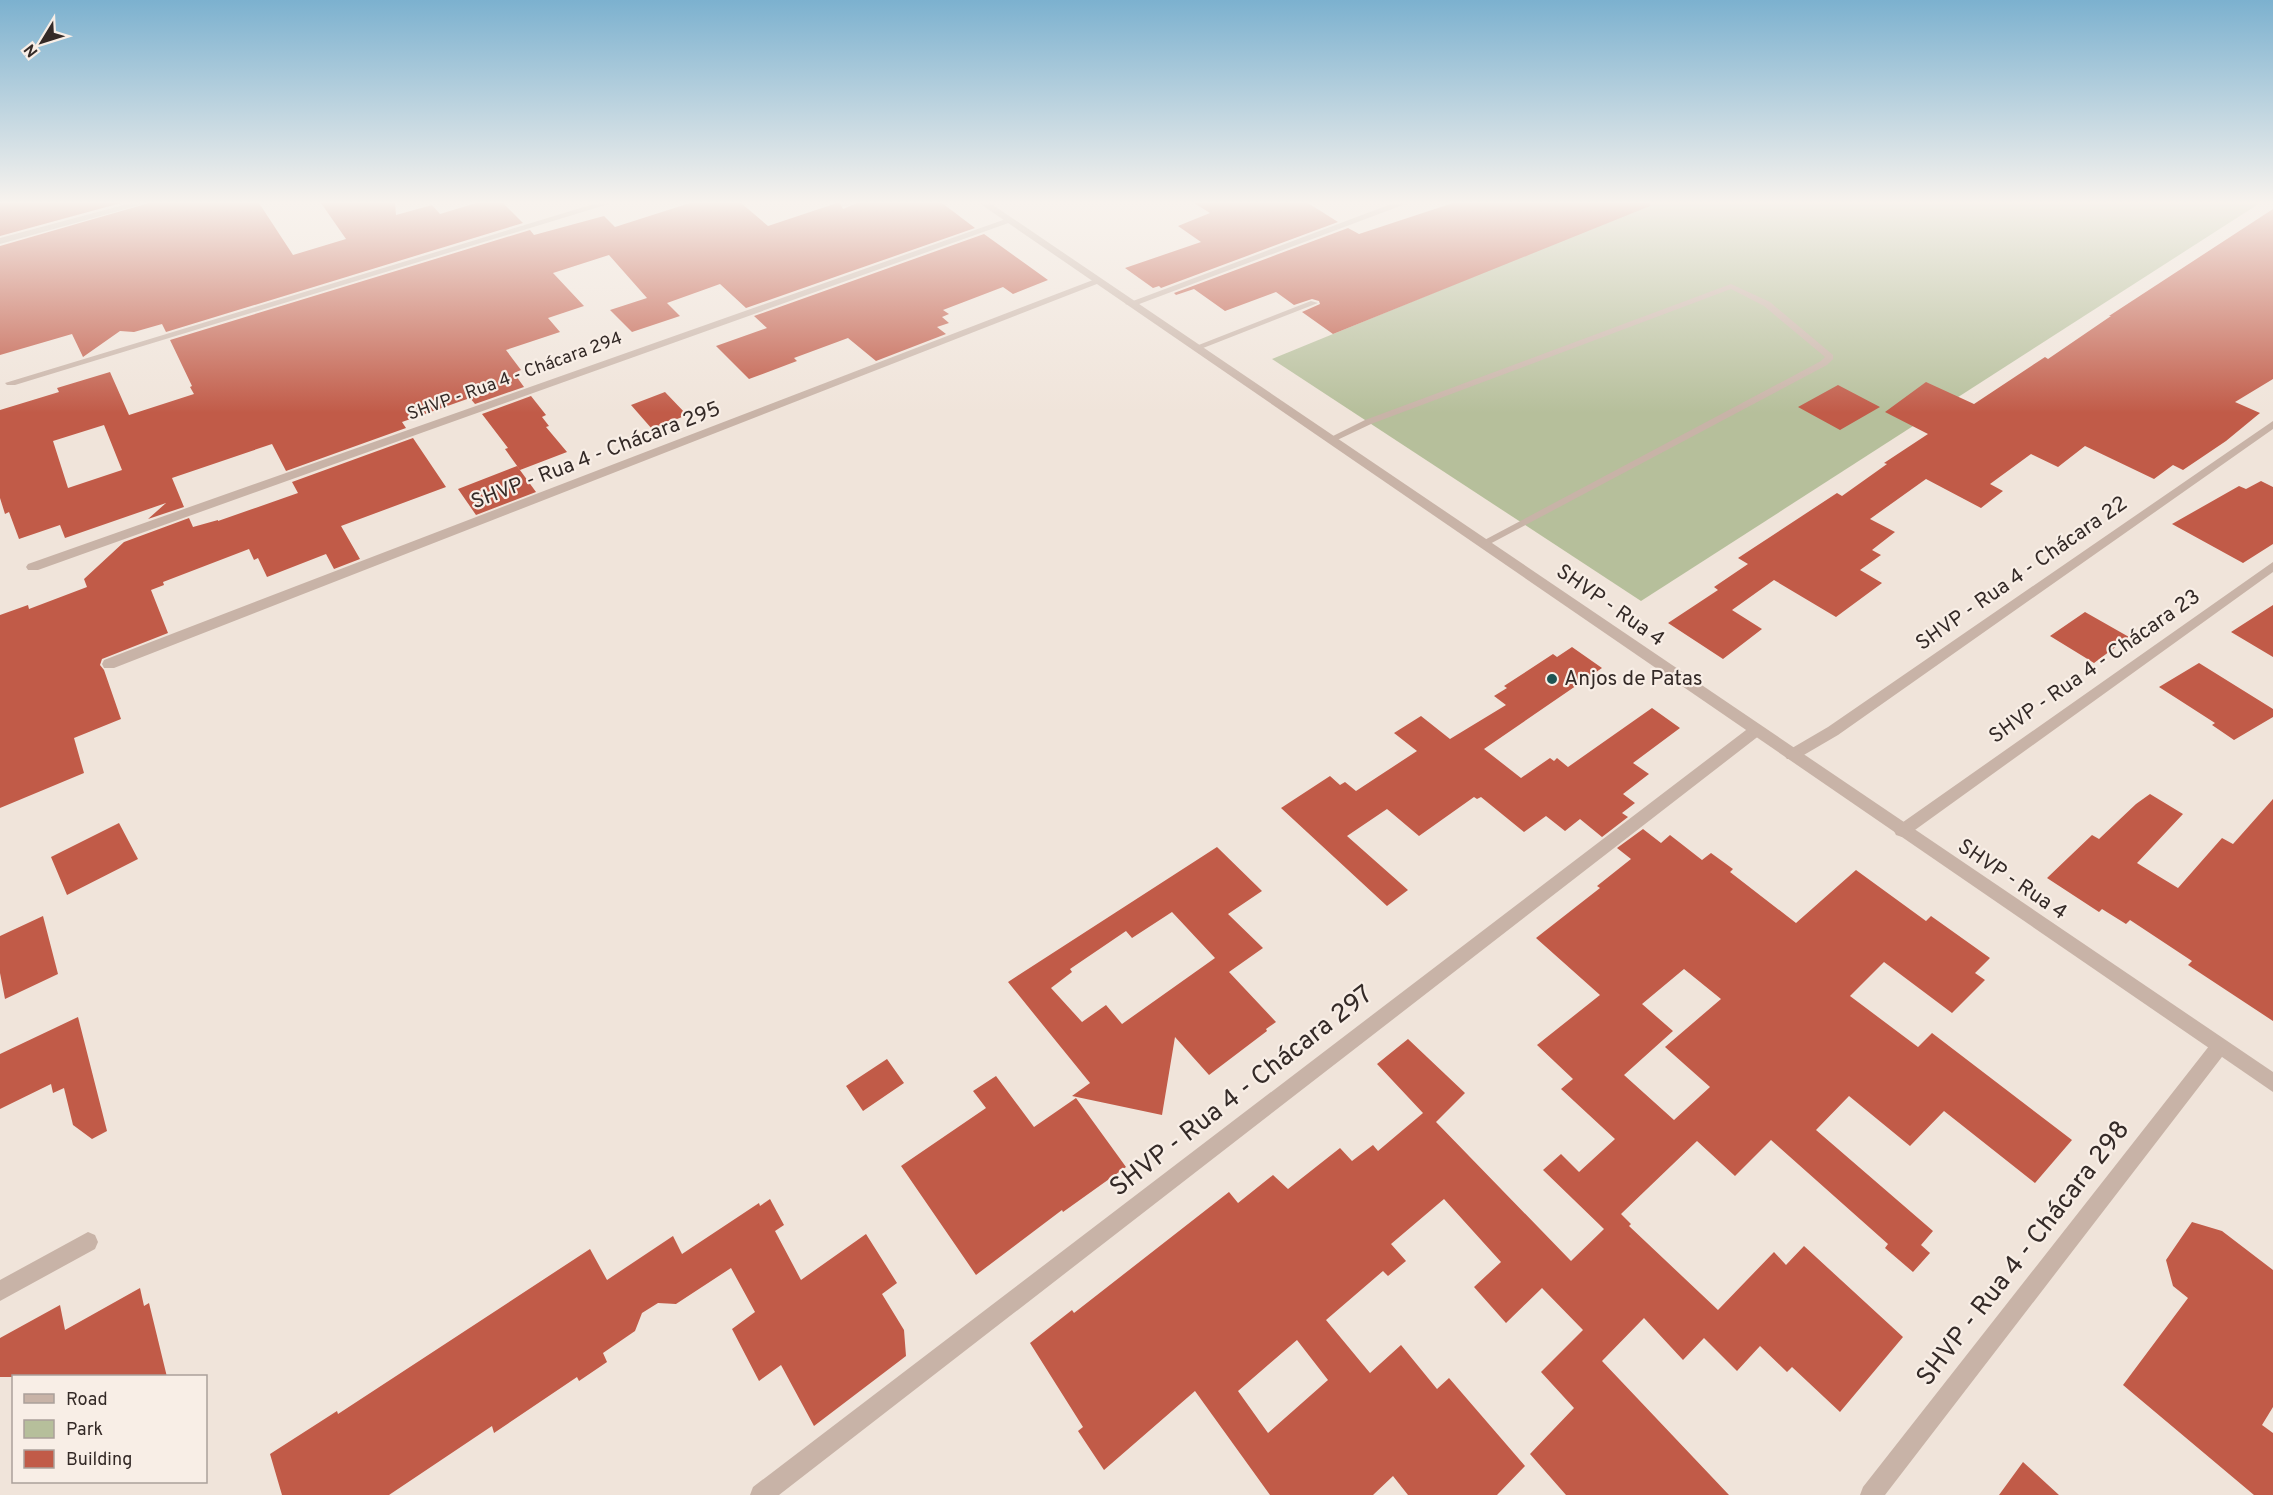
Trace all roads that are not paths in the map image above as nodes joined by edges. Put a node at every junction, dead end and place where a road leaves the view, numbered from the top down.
1 (377, 273) edge
2 (863, 273) edge
3 (1084, 273) edge
4 (1212, 273) edge
5 (1097, 282) junction
6 (1314, 303) dead end
7 (1130, 304) junction
8 (1195, 348) junction
9 (11, 383) dead end
10 (2273, 424) edge
11 (1330, 440) junction
12 (1482, 543) junction
13 (2273, 566) edge
14 (33, 567) dead end
15 (109, 664) dead end
16 (1755, 731) junction
17 (1792, 755) junction
18 (1902, 831) junction
19 (2219, 1047) junction
20 (2273, 1083) edge
21 (88, 1242) dead end
22 (0, 1291) edge
23 (761, 1495) edge
24 (1871, 1495) edge

1 - 9 street
2 - 14 street, SHVP - Rua 4 - Chácara 294
3 - 5 street, SHVP - Rua 4
4 - 7 street
5 - 7 street, SHVP - Rua 4
5 - 15 street, SHVP - Rua 4 - Chácara 295
6 - 8 lane
7 - 8 street, SHVP - Rua 4
8 - 11 street, SHVP - Rua 4
10 - 17 street, SHVP - Rua 4 - Chácara 22
11 - 12 street, SHVP - Rua 4
11 - 12 lane
12 - 16 street, SHVP - Rua 4
13 - 18 street, SHVP - Rua 4 - Chácara 23
16 - 17 street, SHVP - Rua 4
16 - 23 street, SHVP - Rua 4 - Chácara 297
17 - 18 street, SHVP - Rua 4
18 - 19 street, SHVP - Rua 4
19 - 20 street, SHVP - Rua 4
19 - 24 street, SHVP - Rua 4 - Chácara 298
21 - 22 street

